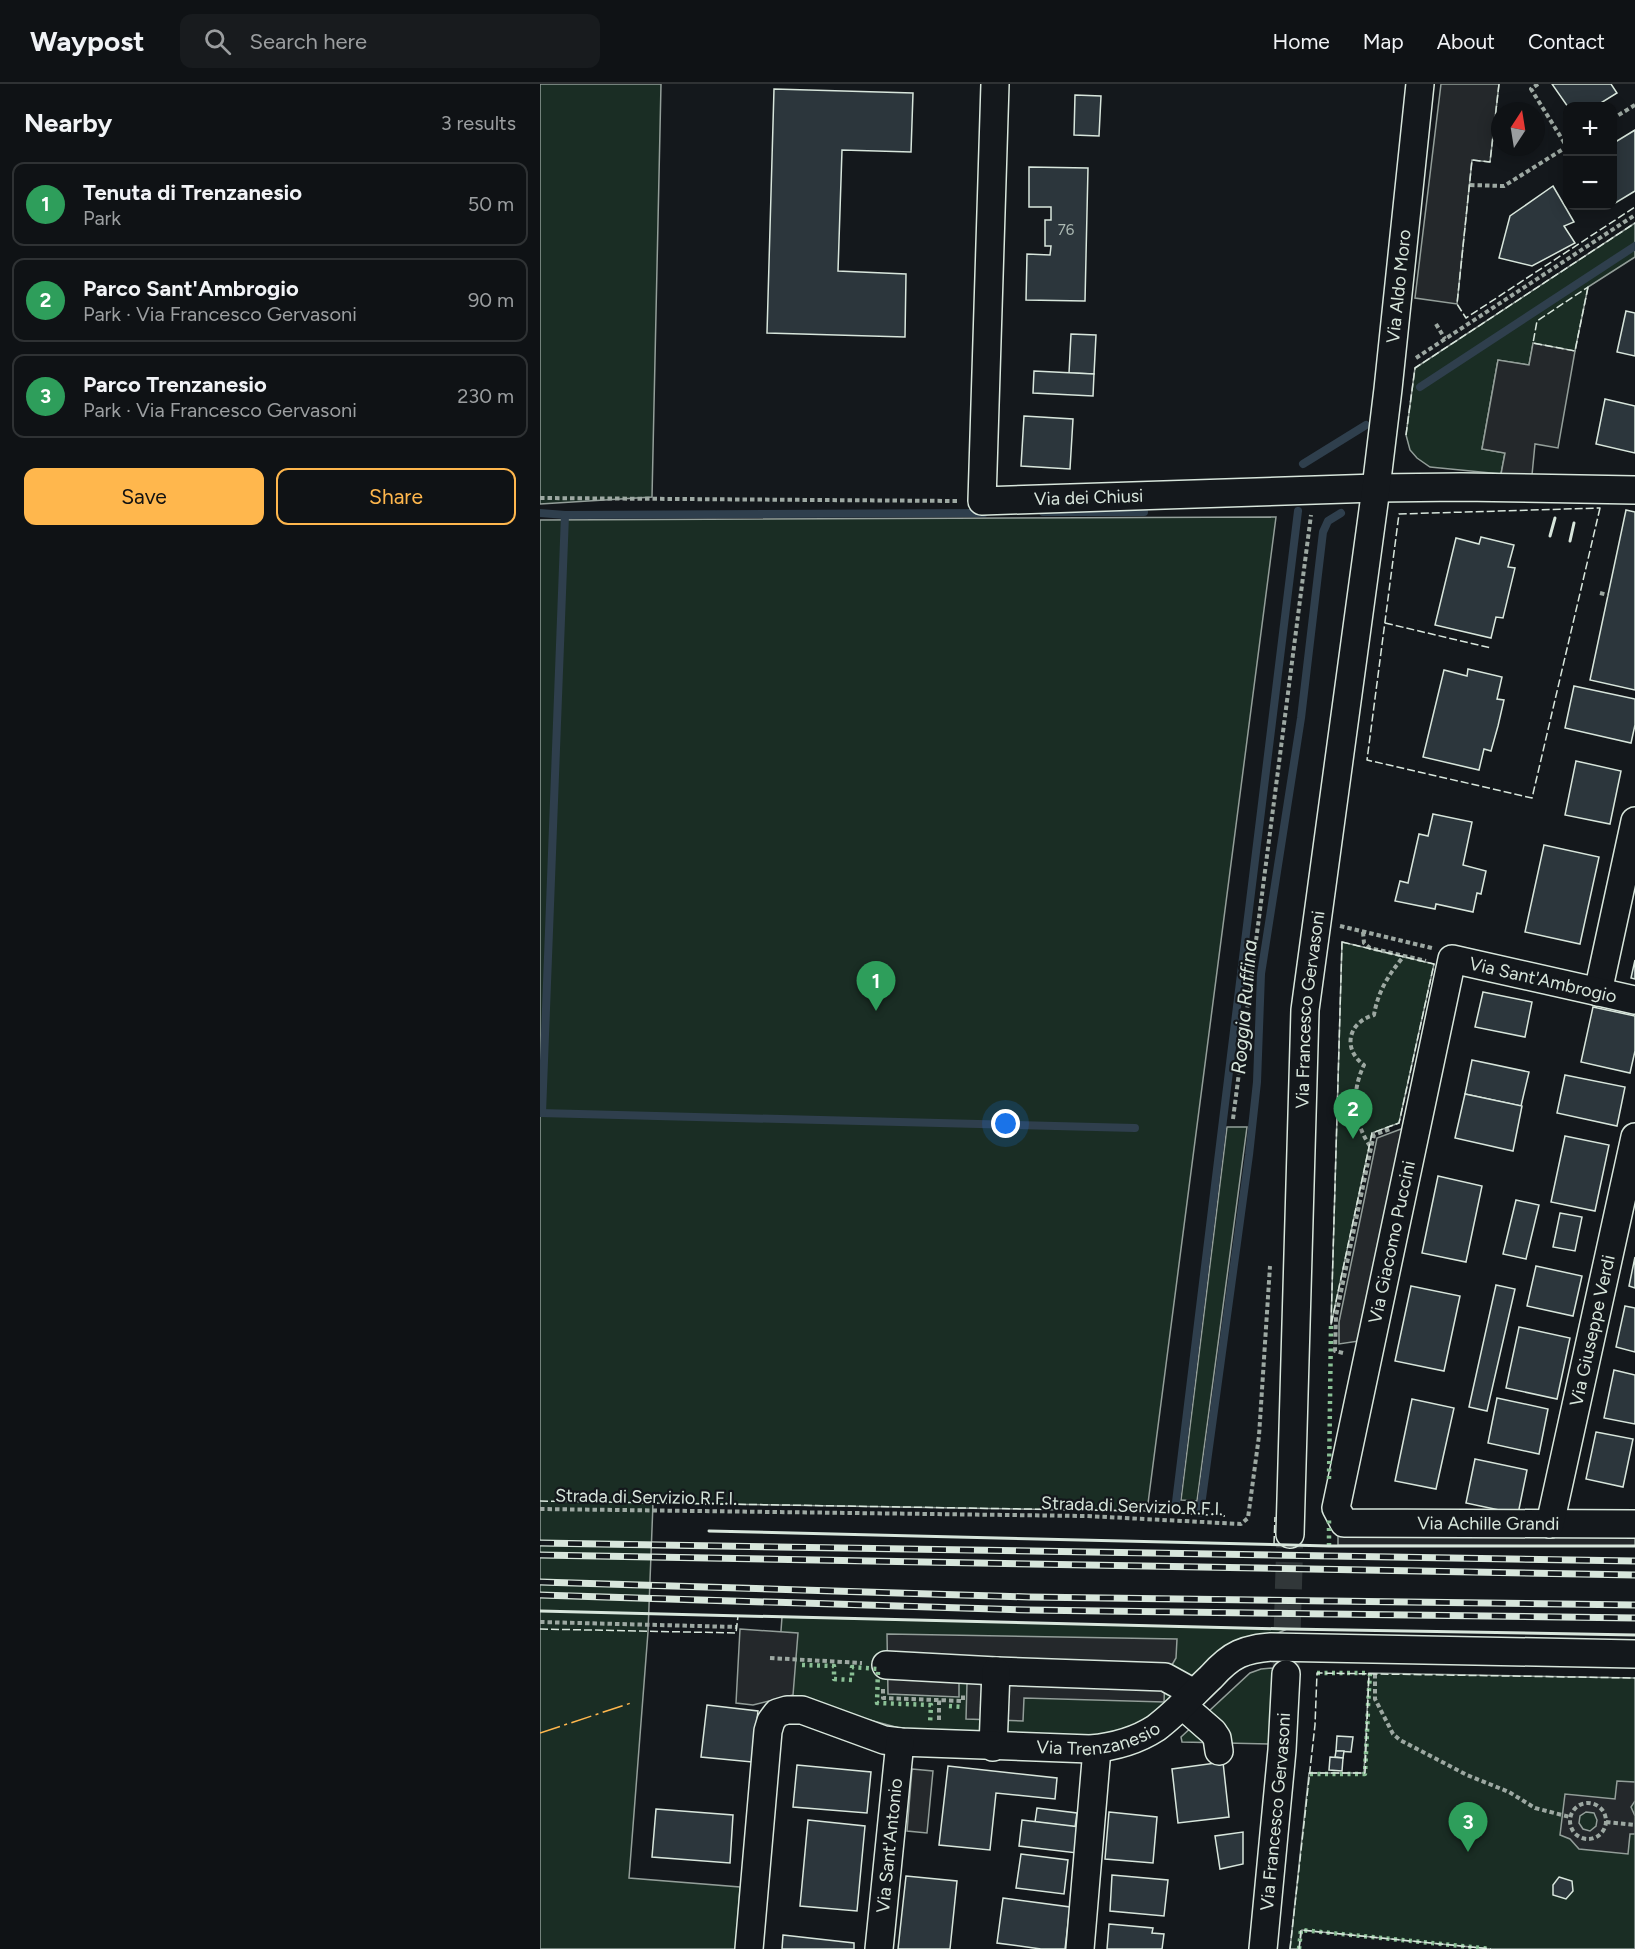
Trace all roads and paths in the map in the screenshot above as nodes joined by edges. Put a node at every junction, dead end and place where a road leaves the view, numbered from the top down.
1 (995, 84) edge
2 (1420, 84) edge
3 (1538, 84) edge
4 (1635, 105) edge
5 (1617, 116) edge
6 (1563, 141) edge
7 (1563, 149) edge
8 (1470, 185) dead end
9 (1635, 214) edge
10 (1436, 324) dead end
11 (1445, 339) junction
12 (1408, 363) dead end
13 (1376, 488) junction
14 (1315, 490) junction
15 (1635, 490) edge
16 (540, 498) edge
17 (982, 501) junction
18 (1600, 593) dead end
19 (1608, 595) dead end
20 (1635, 821) edge
21 (1334, 925) dead end
22 (1363, 932) junction
23 (1404, 956) junction
24 (1440, 960) junction
25 (1598, 992) junction
26 (1635, 1000) edge
27 (1407, 1117) junction
28 (1233, 1119) dead end
29 (1635, 1137) edge
30 (1371, 1148) junction
31 (1270, 1259) dead end
32 (1368, 1358) junction
33 (540, 1509) edge
34 (1344, 1523) joint
35 (1550, 1524) junction
36 (1635, 1524) edge
37 (1290, 1534) tunnel mouth
38 (540, 1622) edge
39 (737, 1627) dead end
40 (1376, 1650) junction
41 (1635, 1654) edge
42 (770, 1658) dead end
43 (886, 1665) joint
44 (996, 1671) junction
45 (1286, 1674) tunnel mouth
46 (1188, 1699) junction
47 (900, 1742) junction
48 (993, 1747) junction
49 (1097, 1749) junction
50 (1220, 1750) dead end
51 (1570, 1817) junction
52 (1606, 1822) junction
53 (1635, 1825) edge
54 (748, 1949) edge
55 (879, 1949) edge
56 (1080, 1949) edge
57 (1263, 1949) edge

1 - 17 street
2 - 13 street, Via Aldo Moro
3 - 6 path
4 - 5 path
7 - 8 path
9 - 11 path
10 - 11 path
11 - 12 path
13 - 14 street, Via dei Chiusi
13 - 15 street, Via dei Chiusi
13 - 37 street, Via Francesco Gervasoni
14 - 17 street, Via dei Chiusi
14 - 28 path
16 - 17 path
18 - 19 path
20 - 25 street
21 - 22 path
22 - 23 path
22 - 24 path
23 - 24 path
23 - 30 path
24 - 25 street, Via Sant'Ambrogio
24 - 27 street, Via Giacomo Puccini
25 - 26 street, Via Sant'Ambrogio
27 - 30 path
27 - 32 street, Via Giacomo Puccini
29 - 35 street, Via Giuseppe Verdi
30 - 32 path
31 - 33 path, Strada di Servizio R.F.I.
32 - 34 street, Via Giacomo Puccini
34 - 35 street, Via Achille Grandi
35 - 36 street, Via Achille Grandi
38 - 39 path
40 - 41 street, Via Trenzanesio
40 - 46 street, Via Trenzanesio
40 - 51 path
42 - 43 path
43 - 44 street
44 - 46 street
44 - 48 street
45 - 57 street, Via Francesco Gervasoni
46 - 49 street, Via Trenzanesio
46 - 50 street
47 - 48 street, Via Trenzanesio
47 - 54 street, Via Trenzanesio
47 - 55 street, Via Sant'Antonio
48 - 49 street, Via Trenzanesio
49 - 56 street
51 - 52 path
51 - 52 path
52 - 53 path

